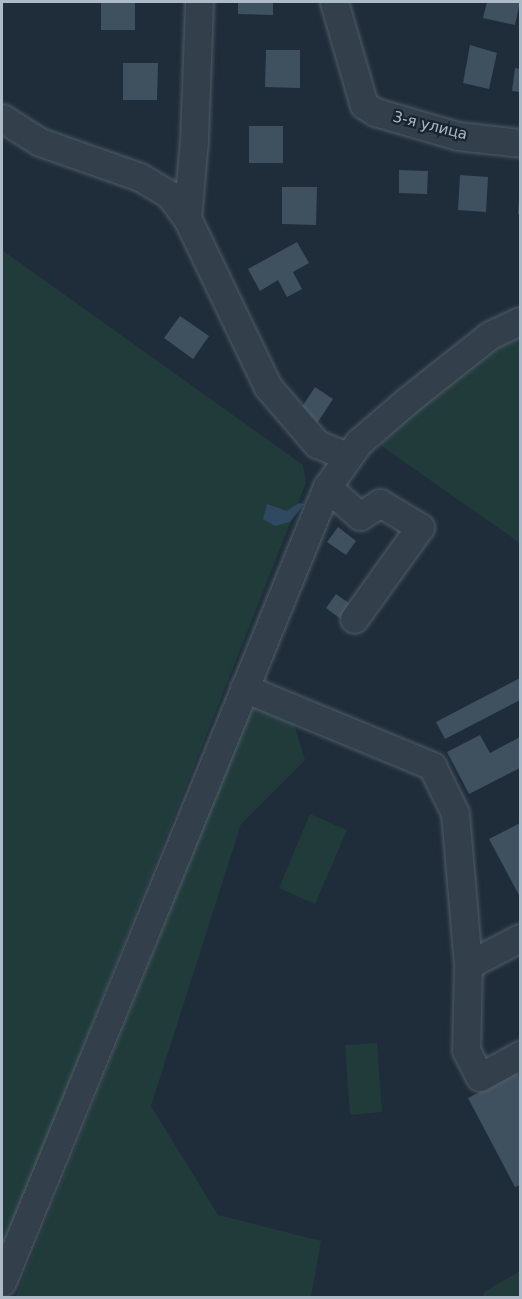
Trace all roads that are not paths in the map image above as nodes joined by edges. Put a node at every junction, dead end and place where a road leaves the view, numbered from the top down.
1 (199, 2) edge
2 (334, 2) edge
3 (2, 118) edge
4 (520, 143) edge
5 (187, 219) junction
6 (520, 321) edge
7 (346, 456) junction
8 (327, 487) junction
9 (354, 619) dead end
10 (244, 688) junction
11 (520, 938) edge
12 (468, 965) junction
13 (520, 1055) edge
14 (2, 1282) edge

1 - 5 street
2 - 4 street, 3-я улица
3 - 5 street
5 - 7 street
6 - 7 street
7 - 8 street
8 - 9 street
8 - 10 street
10 - 12 street
10 - 14 street
11 - 12 street
12 - 13 street

